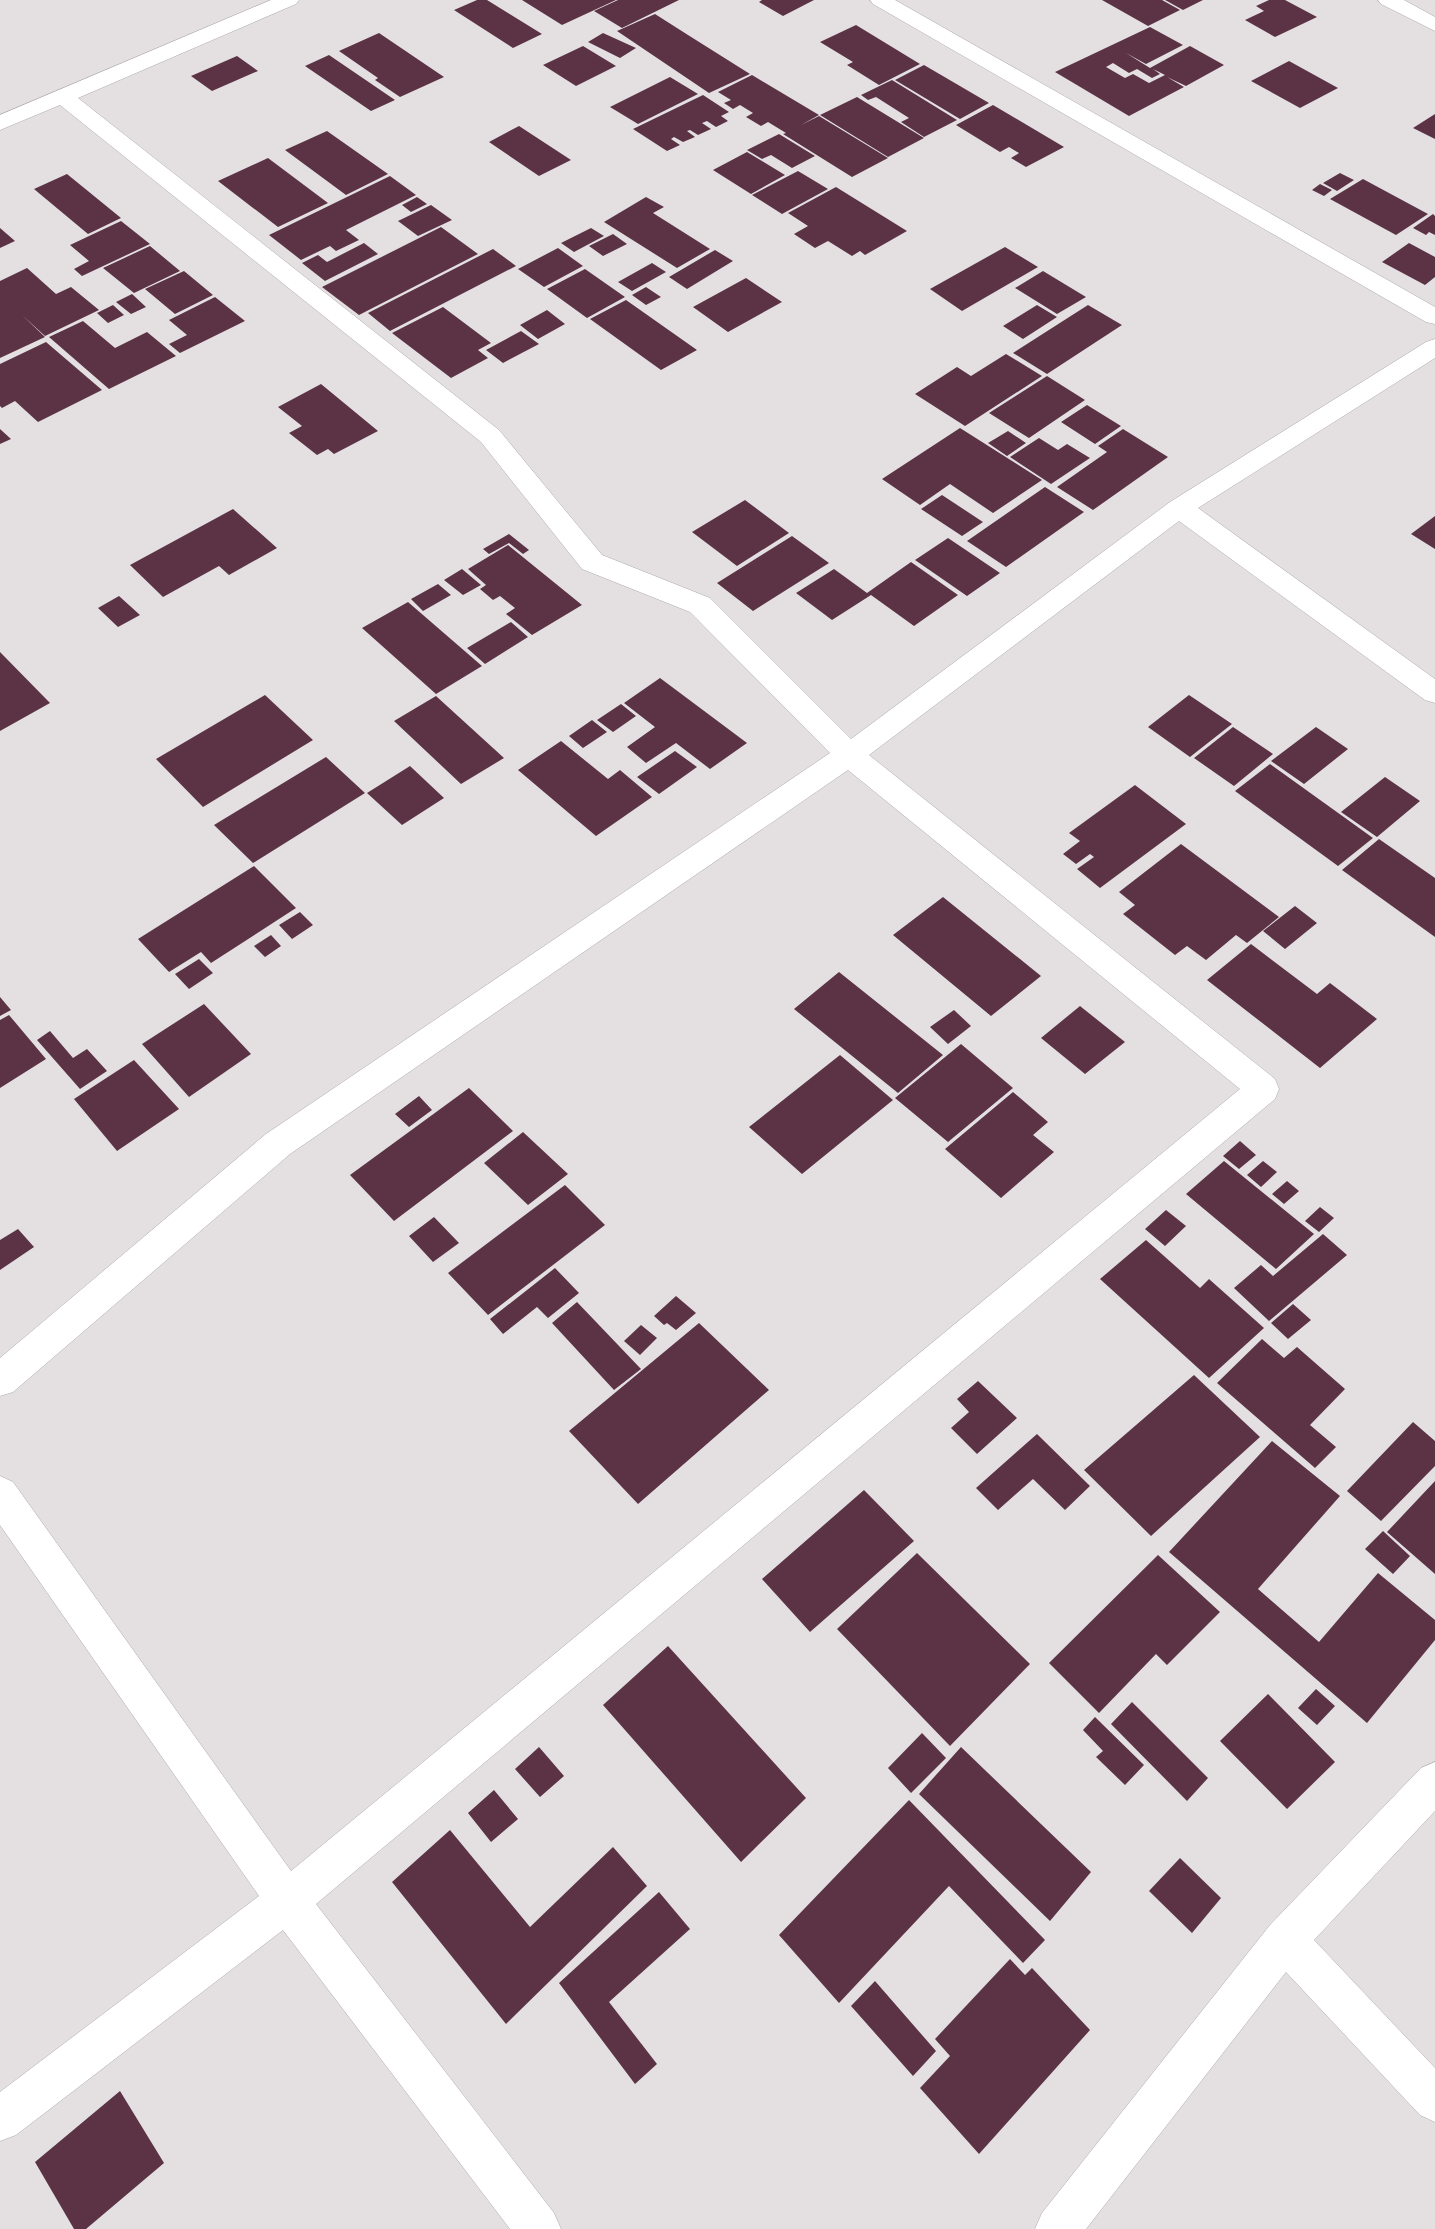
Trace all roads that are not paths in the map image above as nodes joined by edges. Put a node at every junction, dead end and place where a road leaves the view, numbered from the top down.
1 (289, 0) edge
2 (880, 0) edge
3 (1388, 0) edge
4 (1435, 26) edge
5 (62, 96) junction
6 (0, 123) edge
7 (1435, 317) edge
8 (1435, 348) edge
9 (1179, 508) junction
10 (1435, 693) edge
11 (849, 755) junction
12 (0, 1380) edge
13 (0, 1494) edge
14 (1435, 1782) edge
15 (287, 1901) junction
16 (1285, 1940) junction
17 (1435, 2100) edge
18 (0, 2119) edge
19 (538, 2229) edge
20 (1058, 2229) edge

1 - 5 street
2 - 7 street
3 - 4 street
5 - 6 street
5 - 11 street
8 - 9 street
9 - 10 street
9 - 11 street
11 - 12 street
11 - 15 street
13 - 15 street
14 - 16 street
15 - 18 street
15 - 19 street
16 - 17 street
16 - 20 street

